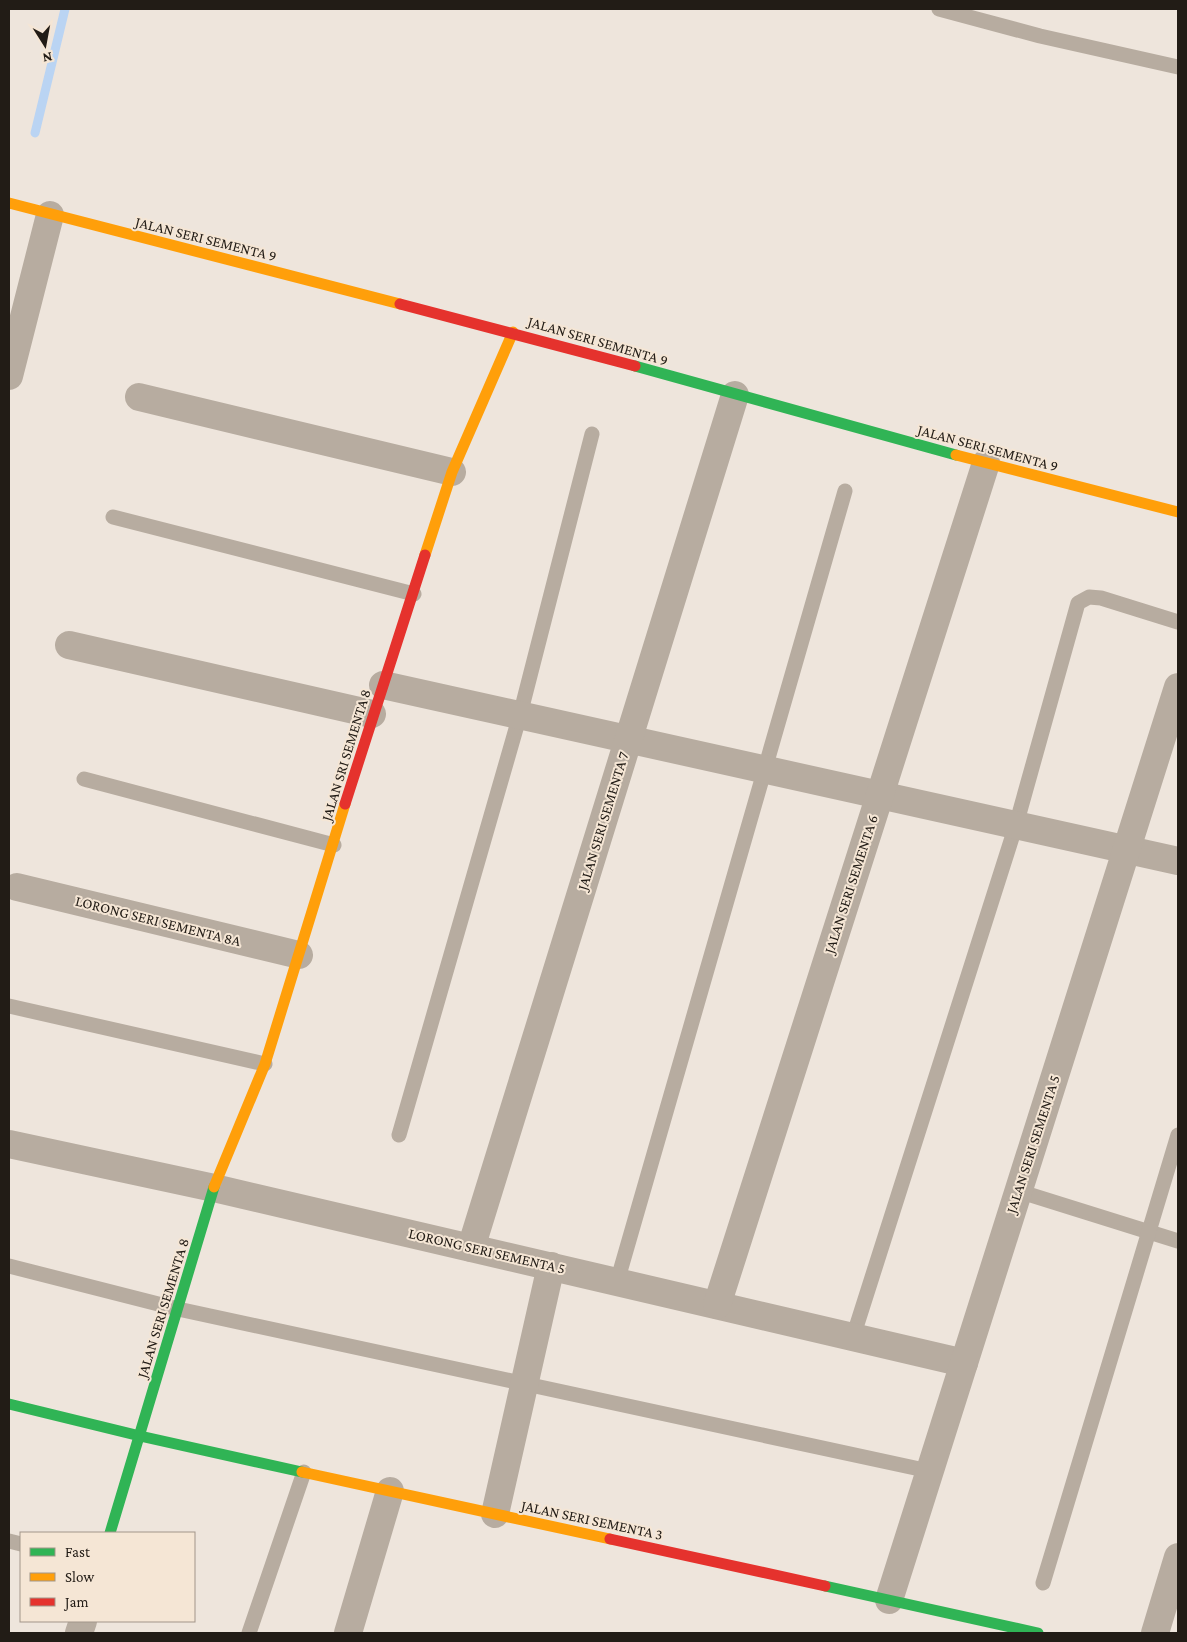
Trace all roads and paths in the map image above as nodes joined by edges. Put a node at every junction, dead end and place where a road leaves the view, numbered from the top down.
1 (939, 9) edge
2 (1178, 66) edge
3 (9, 203) edge
4 (50, 216) junction
5 (513, 332) junction
6 (9, 376) edge
7 (735, 395) junction
8 (139, 397) dead end
9 (592, 434) dead end
10 (986, 463) junction
11 (452, 472) junction
12 (845, 491) dead end
13 (1178, 512) edge
14 (113, 516) dead end
15 (414, 594) junction
16 (1178, 622) edge
17 (69, 645) dead end
18 (383, 685) junction
19 (1178, 687) edge
20 (372, 714) junction
21 (520, 715) junction
22 (629, 738) junction
23 (766, 769) junction
24 (84, 779) dead end
25 (880, 794) junction
26 (1016, 825) junction
27 (334, 845) junction
28 (1127, 849) junction
29 (1178, 861) edge
30 (17, 887) dead end
31 (299, 955) junction
32 (9, 1006) edge
33 (265, 1064) junction
34 (399, 1135) dead end
35 (1178, 1135) edge
36 (9, 1144) edge
37 (214, 1188) junction
38 (1018, 1191) junction
39 (1148, 1231) junction
40 (1178, 1241) edge
41 (471, 1248) junction
42 (9, 1266) edge
43 (551, 1266) junction
44 (617, 1282) junction
45 (717, 1305) junction
46 (178, 1309) junction
47 (853, 1336) junction
48 (964, 1362) junction
49 (524, 1384) junction
50 (9, 1404) edge
51 (140, 1436) junction
52 (930, 1471) junction
53 (304, 1472) junction
54 (390, 1491) junction
55 (495, 1514) junction
56 (110, 1532) edge
57 (1178, 1556) edge
58 (1043, 1583) dead end
59 (889, 1600) junction
60 (249, 1633) edge
61 (348, 1633) edge
62 (1038, 1633) edge
63 (1155, 1633) edge

1 - 2 lane
3 - 4 street, JALAN SERI SEMENTA 9
4 - 5 street, JALAN SERI SEMENTA 9
4 - 6 street
5 - 7 street, JALAN SERI SEMENTA 9
5 - 11 street, JALAN SRI SEMENTA 8
7 - 10 street, JALAN SERI SEMENTA 9
7 - 22 street, JALAN SERI SEMENTA 7
8 - 11 street
9 - 21 lane
10 - 13 street, JALAN SERI SEMENTA 9
10 - 25 street, JALAN SERI SEMENTA 6
11 - 15 street, JALAN SRI SEMENTA 8
12 - 23 lane
14 - 15 lane
15 - 18 street, JALAN SRI SEMENTA 8
16 - 26 lane
17 - 20 street
18 - 20 street, JALAN SRI SEMENTA 8
18 - 21 street
19 - 28 street, JALAN SERI SEMENTA 5
20 - 27 street, JALAN SRI SEMENTA 8
21 - 22 street
21 - 34 lane
22 - 23 street
22 - 41 street, JALAN SERI SEMENTA 7
23 - 25 street
23 - 44 lane
24 - 27 lane
25 - 26 street
25 - 45 street, JALAN SERI SEMENTA 6
26 - 28 street
26 - 47 lane
27 - 31 street, JALAN SRI SEMENTA 8
28 - 29 street
28 - 38 street, JALAN SERI SEMENTA 5
30 - 31 street, LORONG SERI SEMENTA 8A
31 - 33 street, JALAN SRI SEMENTA 8
32 - 33 lane
33 - 37 street, JALAN SRI SEMENTA 8
35 - 39 lane
36 - 37 street, LORONG SERI SEMENTA 5
37 - 41 street, LORONG SERI SEMENTA 5
37 - 46 street, JALAN SERI SEMENTA 8
38 - 39 lane
38 - 48 street, JALAN SERI SEMENTA 5
39 - 40 lane
39 - 58 lane
41 - 43 street, LORONG SERI SEMENTA 5
42 - 46 lane
43 - 44 street, LORONG SERI SEMENTA 5
43 - 49 street
44 - 45 street, LORONG SERI SEMENTA 5
45 - 47 street, LORONG SERI SEMENTA 5
46 - 49 lane
46 - 51 street, JALAN SERI SEMENTA 8
47 - 48 street, LORONG SERI SEMENTA 5
48 - 52 street, JALAN SERI SEMENTA 5
49 - 52 lane
49 - 55 street
50 - 51 street, JALAN SERI SEMENTA 3
51 - 53 street, JALAN SERI SEMENTA 3
51 - 56 street, JALAN SERI SEMENTA 8
52 - 59 street, JALAN SERI SEMENTA 5
53 - 54 street, JALAN SERI SEMENTA 3
53 - 60 lane
54 - 55 street, JALAN SERI SEMENTA 3
54 - 61 street
55 - 59 street, JALAN SERI SEMENTA 3
57 - 63 street
59 - 62 street, JALAN SERI SEMENTA 3

